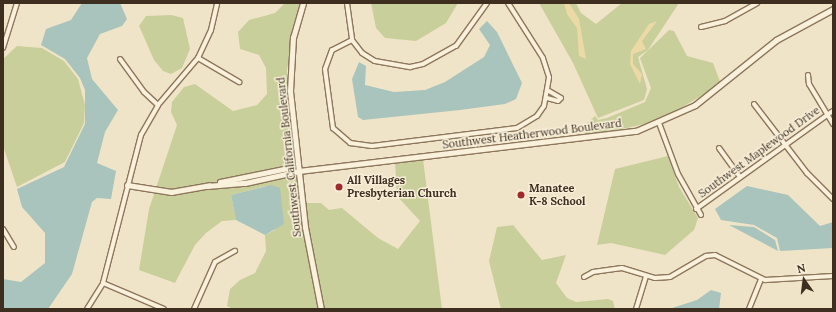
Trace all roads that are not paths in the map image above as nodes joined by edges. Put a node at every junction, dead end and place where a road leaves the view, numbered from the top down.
1 (17, 3) edge
2 (217, 3) edge
3 (303, 3) edge
4 (347, 3) edge
5 (487, 3) edge
6 (508, 3) edge
7 (757, 3) edge
8 (833, 9) edge
9 (701, 27) dead end
10 (352, 40) junction
11 (3, 48) edge
12 (198, 58) junction
13 (120, 59) dead end
14 (808, 75) dead end
15 (239, 82) dead end
16 (549, 91) junction
17 (547, 98) junction
18 (754, 104) dead end
19 (158, 105) junction
20 (833, 111) edge
21 (827, 114) junction
22 (659, 123) junction
23 (833, 124) edge
24 (785, 143) junction
25 (719, 148) dead end
26 (296, 171) junction
27 (249, 175) junction
28 (740, 177) junction
29 (250, 181) junction
30 (126, 185) junction
31 (207, 186) junction
32 (833, 199) edge
33 (696, 208) junction
34 (701, 215) dead end
35 (3, 229) edge
36 (14, 247) dead end
37 (235, 251) dead end
38 (646, 276) junction
39 (833, 276) edge
40 (584, 277) dead end
41 (761, 279) junction
42 (103, 283) junction
43 (87, 309) edge
44 (164, 309) edge
45 (194, 309) edge
46 (321, 309) edge
47 (636, 309) edge
48 (749, 309) edge

1 - 11 street
2 - 12 street
3 - 26 street, Southwest California Boulevard
4 - 10 street
5 - 10 street
6 - 16 street
7 - 9 street
8 - 22 street, Southwest Heatherwood Boulevard
10 - 17 street
12 - 15 street
12 - 19 street
13 - 19 street
14 - 21 street
16 - 17 street
16 - 17 street
18 - 24 street
19 - 30 street
20 - 21 street, Southwest Maplewood Drive
21 - 23 street
21 - 24 street, Southwest Maplewood Drive
22 - 26 street, Southwest Heatherwood Boulevard
22 - 33 street
24 - 28 street, Southwest Maplewood Drive
24 - 32 street
25 - 28 street
26 - 27 street, Southwest Heatherwood Boulevard
26 - 29 street, Southwest Heatherwood Boulevard
26 - 46 street, Southwest California Boulevard
27 - 29 street
27 - 31 street, Southwest Heatherwood Boulevard
28 - 33 street, Southwest Maplewood Drive
29 - 31 street, Southwest Heatherwood Boulevard
30 - 31 street, Southwest Heatherwood Boulevard
30 - 42 street
33 - 34 street
35 - 36 street
37 - 45 street
38 - 40 street
38 - 41 street
38 - 47 street
39 - 41 street
41 - 48 street
42 - 43 street
42 - 44 street

